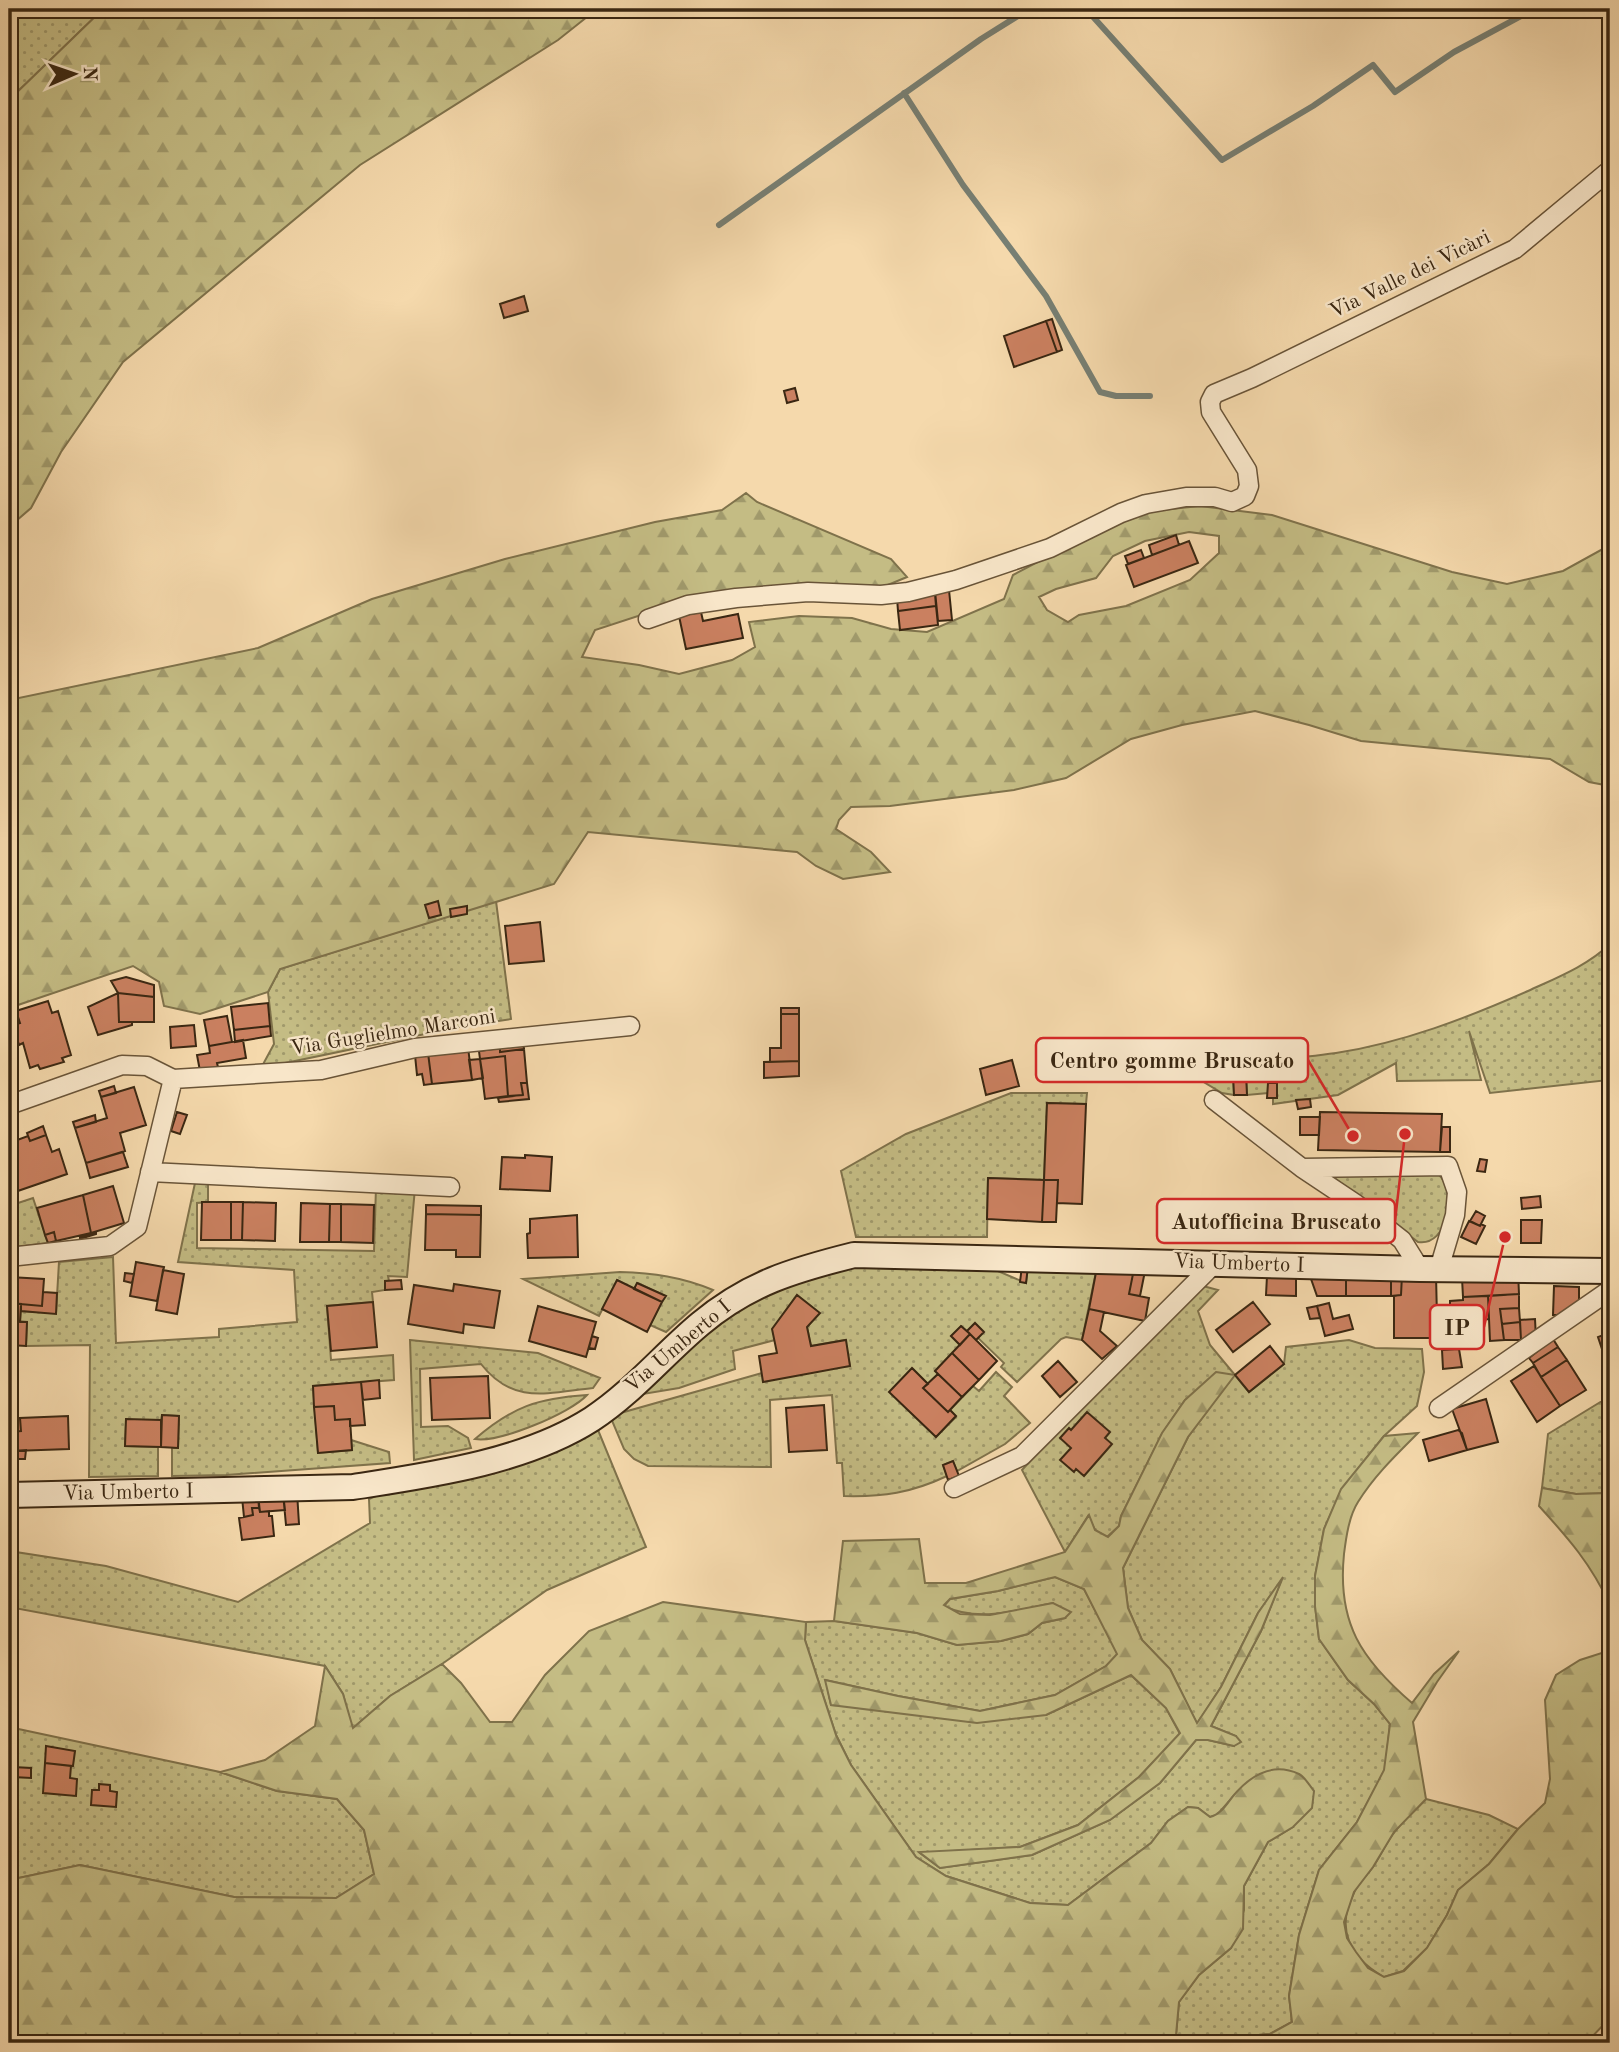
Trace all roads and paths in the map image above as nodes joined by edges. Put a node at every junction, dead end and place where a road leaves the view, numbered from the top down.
1 (1610, 170) edge
2 (648, 619) dead end
3 (630, 1026) dead end
4 (173, 1080) junction
5 (1214, 1100) dead end
6 (9, 1105) edge
7 (1302, 1168) junction
8 (150, 1172) junction
9 (450, 1187) dead end
10 (9, 1257) edge
11 (1215, 1263) junction
12 (1430, 1269) junction
13 (1610, 1271) edge
14 (1610, 1290) edge
15 (1439, 1408) dead end
16 (954, 1488) dead end
17 (9, 1495) edge

1 - 2 street, Via Valle dei Vicàri
3 - 4 street, Via Guglielmo Marconi
4 - 6 street
4 - 8 street
5 - 7 street
7 - 12 street
7 - 12 street
8 - 9 street
8 - 10 street
11 - 12 main road, Via Umberto I
11 - 16 street
11 - 17 main road, Via Umberto I
12 - 13 main road, Via Umberto I
14 - 15 street

